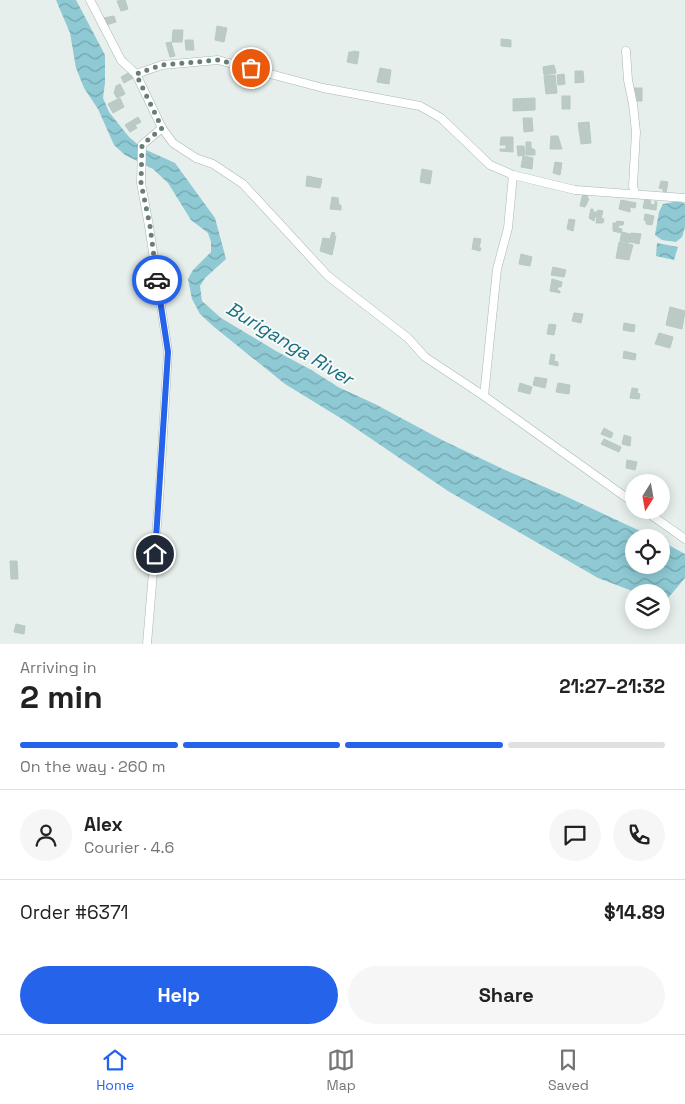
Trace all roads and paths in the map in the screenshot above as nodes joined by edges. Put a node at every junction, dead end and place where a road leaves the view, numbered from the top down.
1 (90, 0) edge
2 (626, 51) dead end
3 (136, 74) junction
4 (162, 128) junction
5 (513, 175) junction
6 (635, 194) junction
7 (685, 198) edge
8 (484, 396) junction
9 (625, 497) edge
10 (657, 519) edge
11 (685, 539) edge
12 (147, 644) edge

1 - 3 street
2 - 6 street
3 - 4 street
3 - 5 street
4 - 8 street
4 - 12 street
5 - 6 street
5 - 8 street
6 - 7 street
8 - 9 street
10 - 11 street

